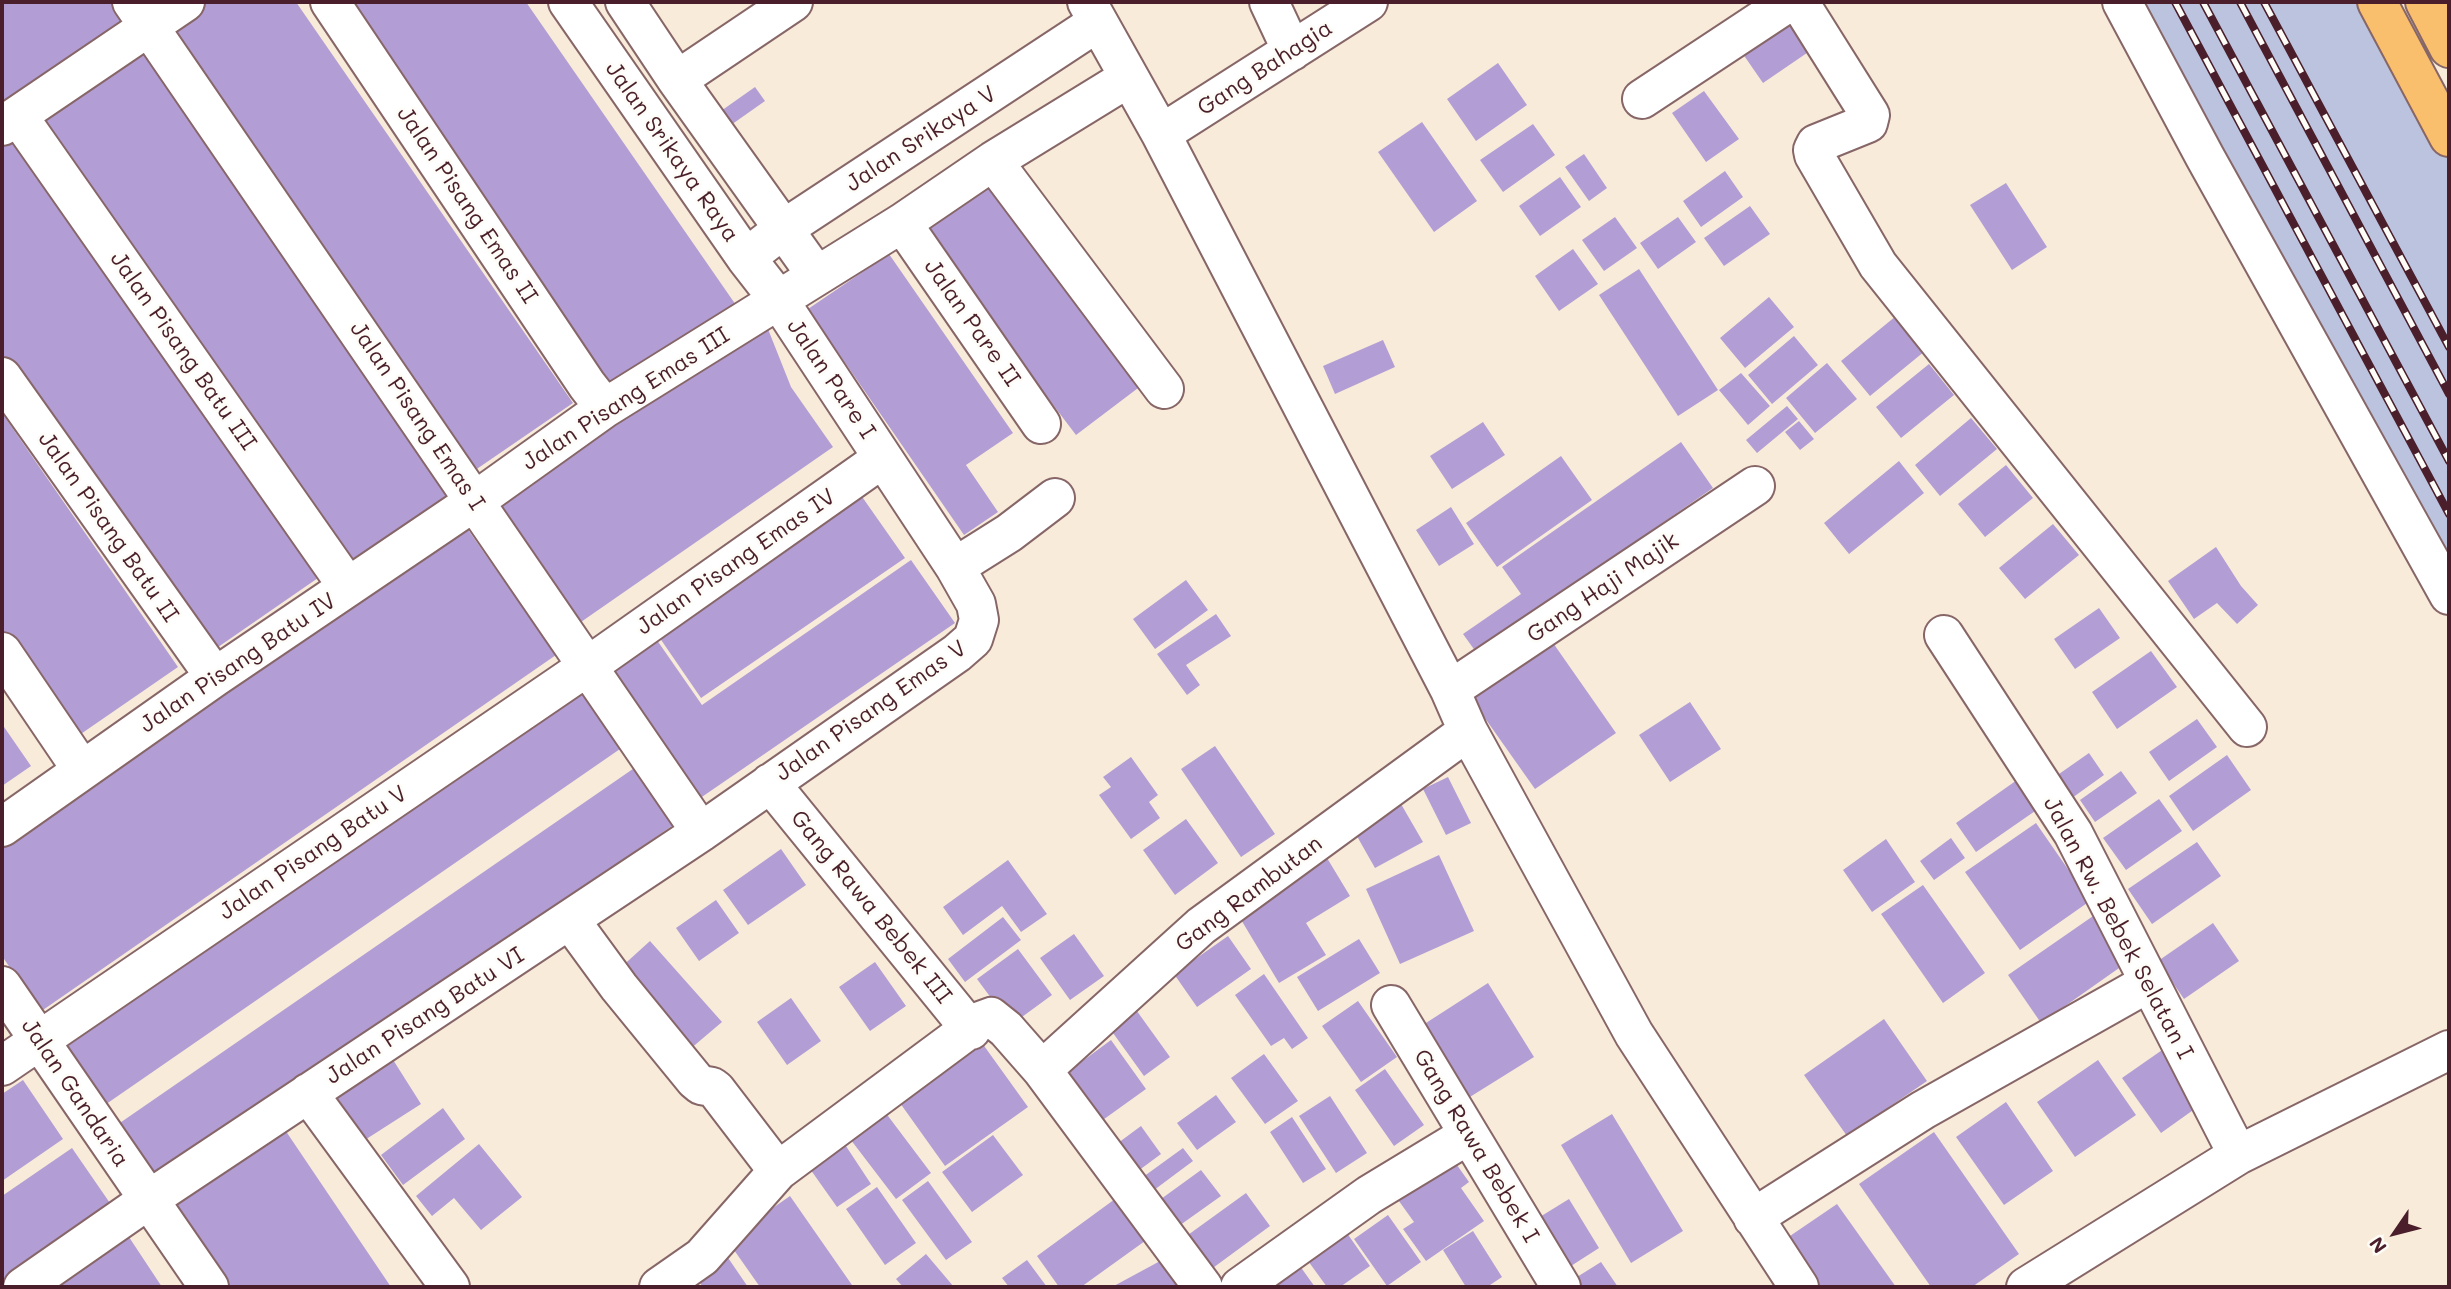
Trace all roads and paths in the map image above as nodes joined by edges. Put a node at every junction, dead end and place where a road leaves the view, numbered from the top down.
1 (185, 2) edge
2 (330, 2) edge
3 (568, 2) edge
4 (625, 2) edge
5 (793, 2) edge
6 (1269, 2) edge
7 (1368, 2) edge
8 (1789, 2) edge
9 (1799, 2) edge
10 (2122, 2) edge
11 (2377, 2) edge
12 (2426, 2) edge
13 (1092, 12) edge
14 (141, 14) edge
15 (2449, 48) edge
16 (1292, 51) junction
17 (1128, 78) junction
18 (677, 80) junction
19 (1642, 99) dead end
20 (10, 121) edge
21 (1161, 134) junction
22 (2449, 137) edge
23 (993, 161) junction
24 (902, 223) junction
25 (782, 230) junction
26 (746, 258) junction
27 (817, 276) junction
28 (778, 299) junction
29 (2, 377) edge
30 (1164, 389) dead end
31 (605, 408) junction
32 (1041, 424) dead end
33 (883, 458) junction
34 (1755, 486) dead end
35 (1055, 498) dead end
36 (475, 501) junction
37 (955, 567) junction
38 (348, 587) junction
39 (2449, 595) edge
40 (1944, 635) dead end
41 (2, 652) edge
42 (588, 666) junction
43 (215, 677) junction
44 (1450, 690) junction
45 (2247, 727) dead end
46 (1468, 731) junction
47 (82, 769) junction
48 (770, 783) junction
49 (2, 827) edge
50 (701, 832) junction
51 (570, 920) junction
52 (2148, 983) junction
53 (2, 986) edge
54 (1391, 1005) dead end
55 (971, 1030) junction
56 (38, 1040) junction
57 (2449, 1050) edge
58 (2, 1066) edge
59 (1042, 1070) junction
60 (308, 1093) junction
61 (1468, 1135) junction
62 (2238, 1155) junction
63 (778, 1171) junction
64 (148, 1200) junction
65 (1753, 1219) junction
66 (23, 1287) edge
67 (209, 1287) edge
68 (450, 1287) edge
69 (659, 1287) edge
70 (1203, 1287) edge
71 (1240, 1287) edge
72 (1561, 1287) edge
73 (1799, 1287) edge
74 (2026, 1287) edge

1 - 14 street
2 - 31 street, Jalan Pisang Emas II
3 - 26 street, Jalan Srikaya Raya
4 - 18 street, Jalan Srikaya Raya
5 - 18 street
6 - 16 street
7 - 16 street, Gang Bahagia
8 - 19 street
9 - 45 street
10 - 39 street
11 - 22 main road
12 - 15 main road
13 - 17 street
13 - 25 street, Jalan Srikaya V
14 - 20 street
14 - 36 street, Jalan Pisang Emas I
16 - 21 street, Gang Bahagia
17 - 21 street
17 - 23 street
18 - 25 street, Jalan Srikaya Raya
20 - 38 street, Jalan Pisang Batu III
21 - 44 street
23 - 24 street
23 - 30 street
24 - 27 street
24 - 32 street, Jalan Pare II
25 - 26 street, Jalan Srikaya V
25 - 27 street, Jalan Srikaya Raya
26 - 28 street, Jalan Srikaya Raya
27 - 28 street
28 - 31 street, Jalan Pisang Emas III
28 - 33 street, Jalan Pare I
29 - 43 street, Jalan Pisang Batu II
31 - 36 street, Jalan Pisang Emas III
33 - 37 street, Jalan Pisang Emas V
33 - 42 street, Jalan Pisang Emas IV
34 - 44 street, Gang Haji Majik
35 - 37 street
36 - 38 street, Jalan Pisang Batu IV
36 - 42 street, Jalan Pisang Emas I
37 - 48 street, Jalan Pisang Emas V
38 - 43 street, Jalan Pisang Batu IV
40 - 52 street, Jalan Rw. Bebek Selatan I
41 - 47 street
42 - 50 street, Jalan Pisang Emas I
42 - 56 street, Jalan Pisang Batu V
43 - 47 street, Jalan Pisang Batu IV
44 - 46 street
46 - 59 street, Gang Rambutan
46 - 65 street
47 - 49 street, Jalan Pisang Batu IV
48 - 50 street, Jalan Pisang Emas V
48 - 55 street, Gang Rawa Bebek III
50 - 51 street, Jalan Pisang Batu VI
51 - 60 street, Jalan Pisang Batu VI
51 - 63 street
52 - 62 street, Jalan Rw. Bebek Selatan I
52 - 65 street
53 - 56 street, Jalan Gandaria
54 - 61 street, Gang Rawa Bebek I
55 - 59 street
55 - 63 street
56 - 58 street, Jalan Pisang Batu V
56 - 64 street, Jalan Gandaria
57 - 62 street
59 - 70 street
60 - 64 street, Jalan Pisang Batu VI
60 - 68 street
61 - 71 street
61 - 72 street, Gang Rawa Bebek I
62 - 74 street
63 - 69 street
64 - 66 street, Jalan Pisang Batu VI
64 - 67 street, Jalan Gandaria
65 - 73 street

